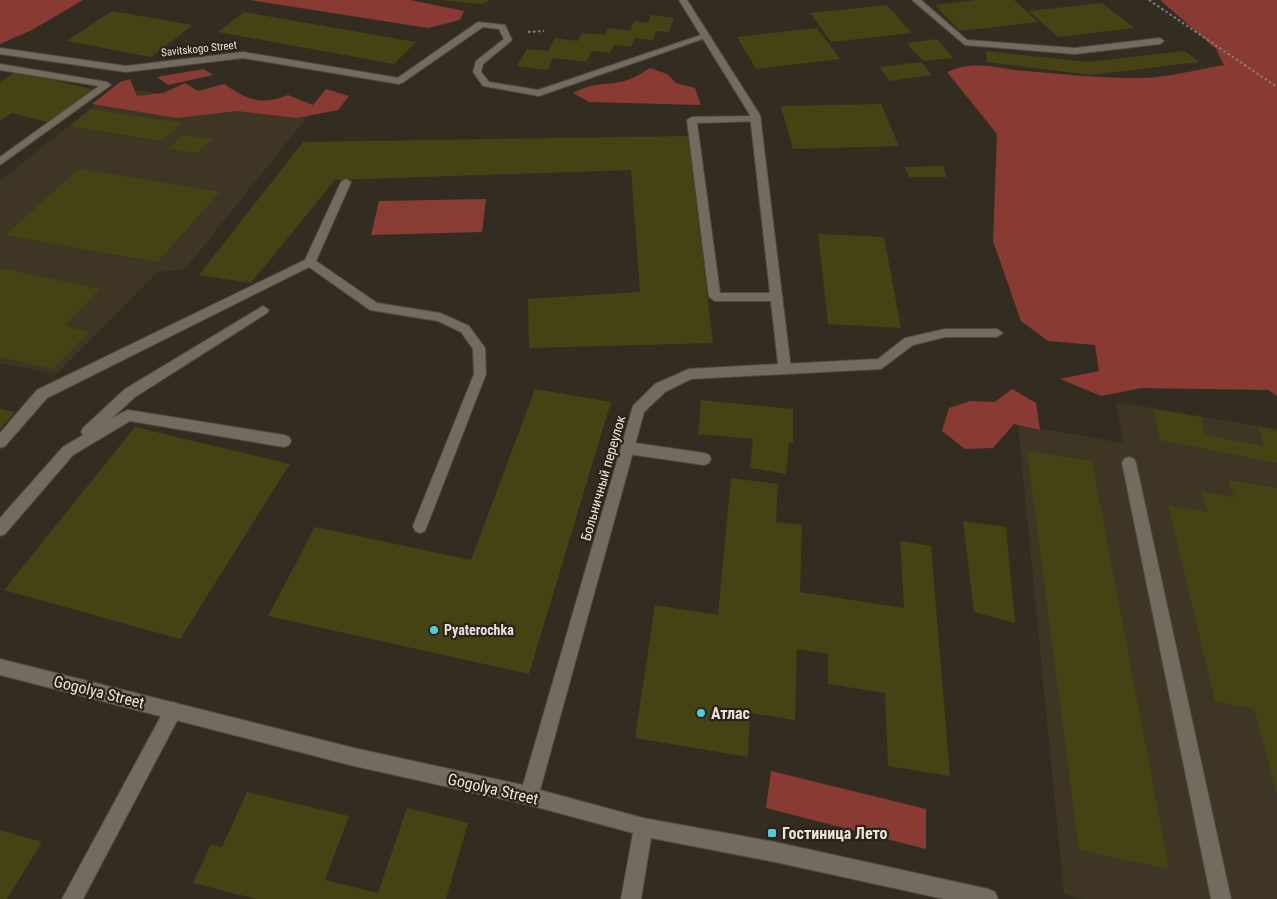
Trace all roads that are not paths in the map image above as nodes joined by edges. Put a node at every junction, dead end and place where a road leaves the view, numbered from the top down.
1 (683, 0) edge
2 (916, 0) edge
3 (707, 36) junction
4 (1160, 41) dead end
5 (5, 52) edge
6 (0, 59) edge
7 (0, 66) edge
8 (756, 119) junction
9 (0, 162) edge
10 (346, 182) dead end
11 (310, 262) junction
12 (777, 297) junction
13 (263, 310) dead end
14 (997, 333) dead end
15 (785, 369) junction
16 (284, 441) dead end
17 (0, 442) edge
18 (628, 448) junction
19 (68, 451) junction
20 (704, 459) dead end
21 (1129, 463) dead end
22 (420, 526) dead end
23 (0, 528) edge
24 (0, 667) edge
25 (173, 711) junction
26 (529, 796) junction
27 (643, 827) junction
28 (72, 899) edge
29 (631, 899) edge
30 (988, 899) edge
31 (1221, 899) edge

1 - 3 street
2 - 4 street
3 - 5 street, Savitskogo Street
3 - 8 street
5 - 6 street
7 - 9 street
8 - 12 street
8 - 12 street
10 - 11 street
11 - 17 street
11 - 22 street
12 - 15 street
13 - 19 street
14 - 15 street
15 - 18 street, Больничный переулок
16 - 19 street
18 - 20 street
18 - 26 street, Больничный переулок
19 - 23 street
21 - 31 street
24 - 25 street, Gogolya Street
25 - 26 street, Gogolya Street
25 - 28 street
26 - 27 street, Gogolya Street
27 - 29 street
27 - 30 street, Gogolya Street

